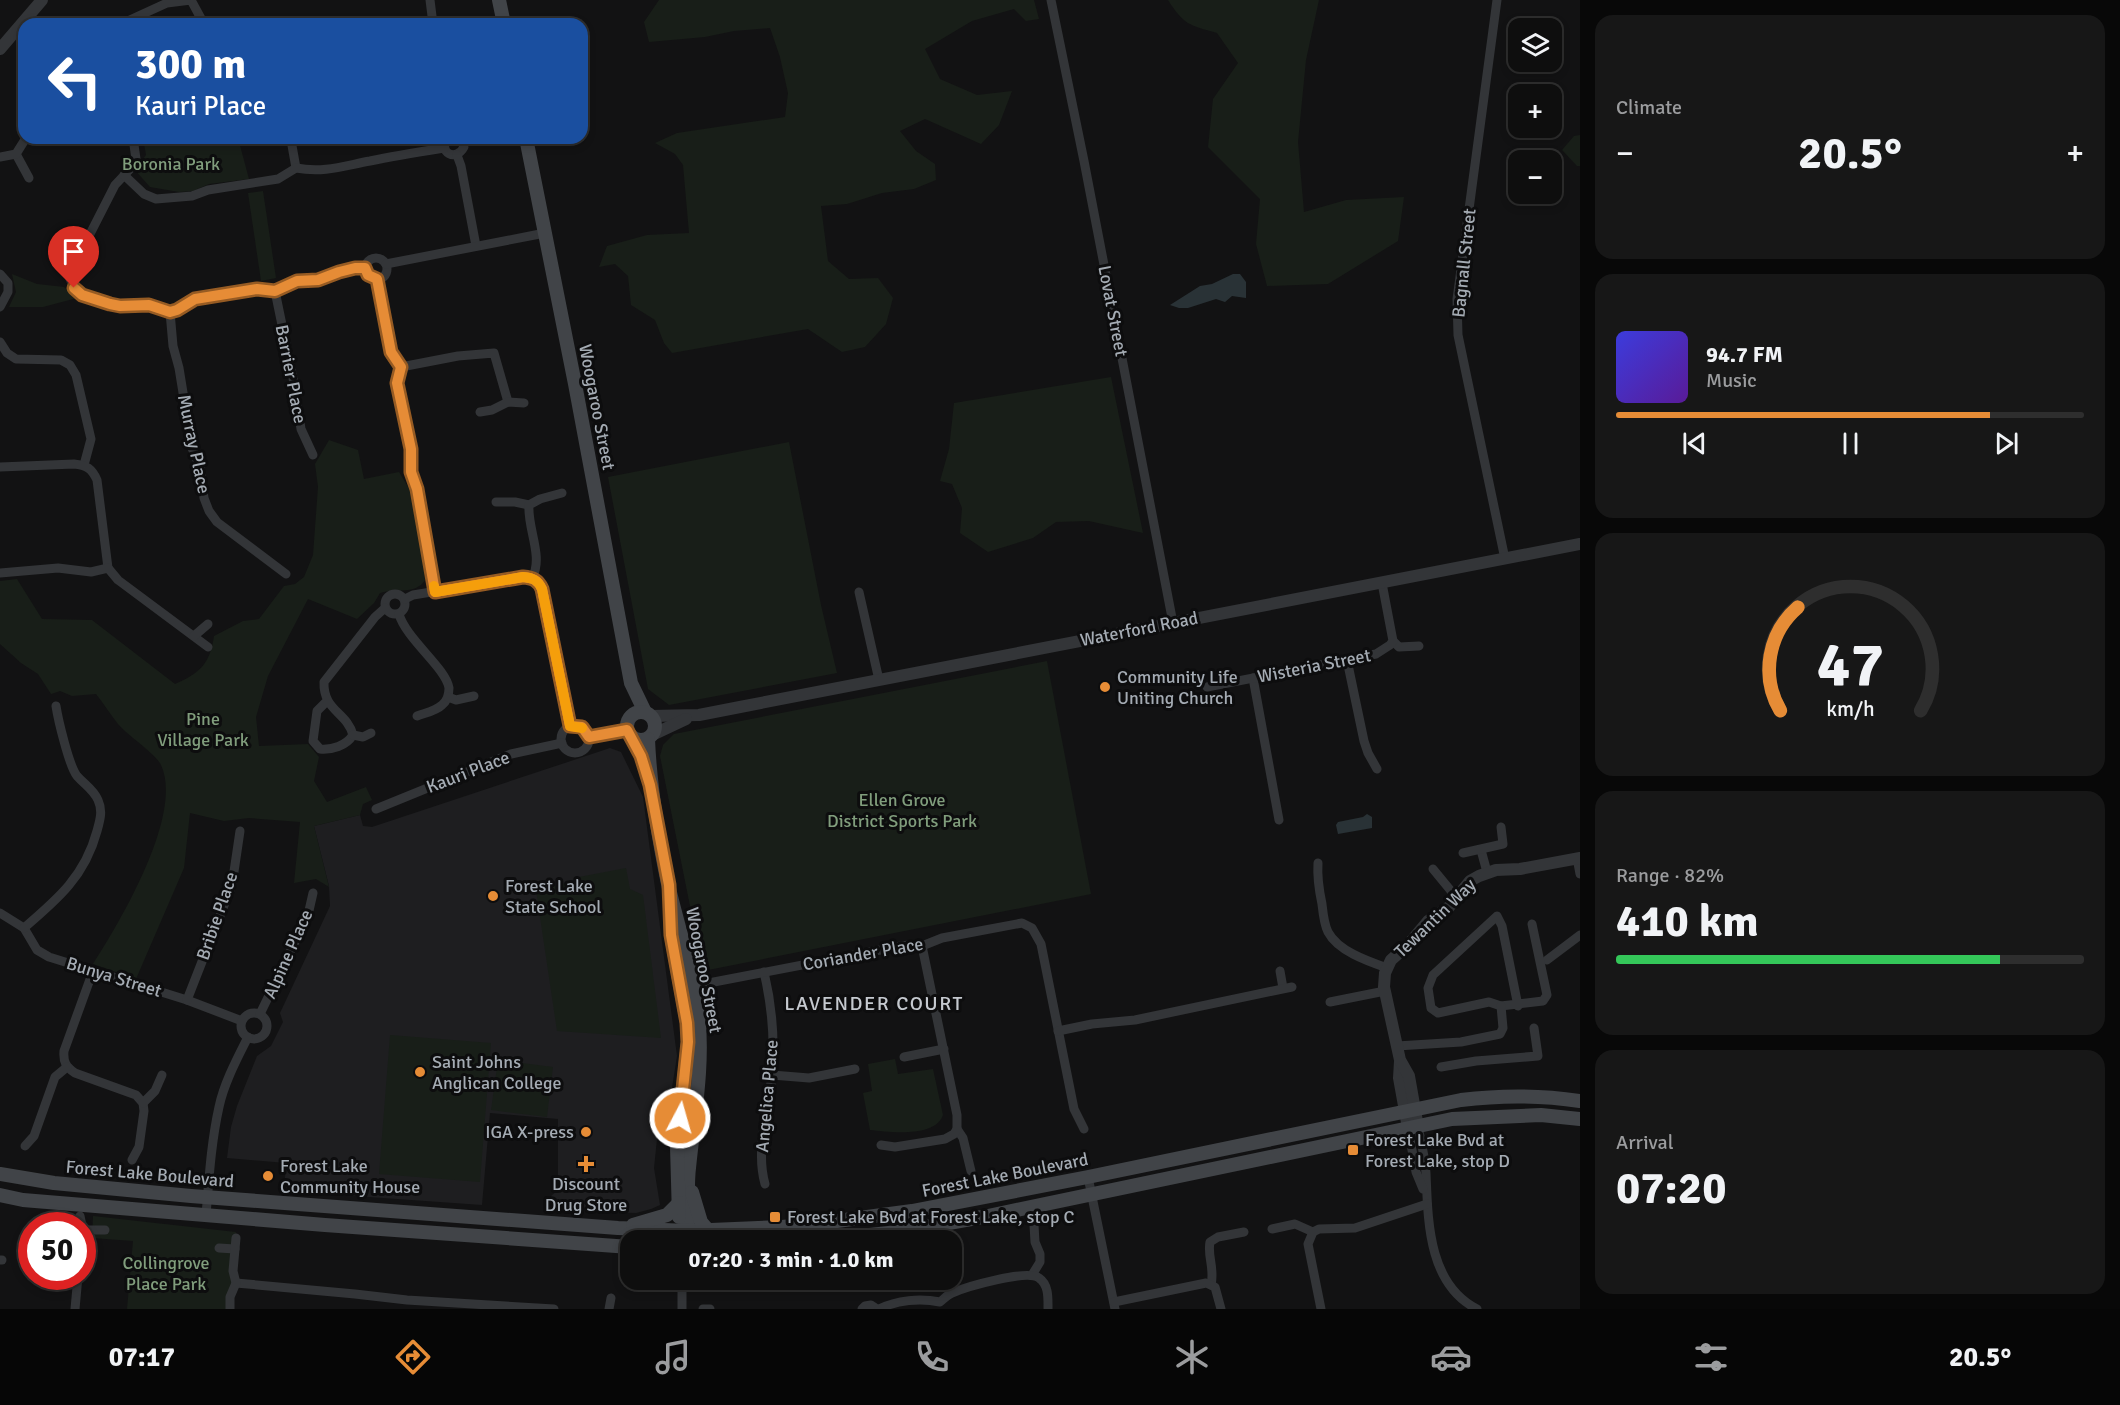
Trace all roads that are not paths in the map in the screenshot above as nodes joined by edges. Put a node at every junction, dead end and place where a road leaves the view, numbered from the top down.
1 (42, 0) edge
2 (191, 0) edge
3 (430, 0) edge
4 (499, 0) edge
5 (1051, 0) edge
6 (1497, 0) edge
7 (27, 18) edge
8 (134, 18) edge
9 (201, 18) edge
10 (432, 18) edge
11 (503, 18) edge
12 (18, 28) edge
13 (0, 49) edge
14 (22, 144) edge
15 (134, 144) edge
16 (292, 144) edge
17 (444, 144) edge
18 (463, 144) edge
19 (527, 144) edge
20 (444, 148) junction
21 (16, 154) junction
22 (457, 155) junction
23 (0, 157) edge
24 (296, 168) junction
25 (124, 175) junction
26 (28, 178) dead end
27 (545, 233) junction
28 (476, 246) junction
29 (386, 264) junction
30 (365, 268) junction
31 (0, 274) edge
32 (377, 279) junction
33 (275, 291) junction
34 (0, 307) edge
35 (170, 312) junction
36 (0, 342) edge
37 (4, 356) edge
38 (401, 367) junction
39 (508, 402) junction
40 (524, 403) dead end
41 (480, 412) dead end
42 (313, 455) dead end
43 (84, 465) junction
44 (0, 467) edge
45 (562, 493) dead end
46 (496, 502) dead end
47 (529, 505) junction
48 (1580, 544) edge
49 (1505, 559) junction
50 (108, 568) junction
51 (0, 573) edge
52 (286, 574) dead end
53 (532, 578) junction
54 (1382, 583) junction
55 (435, 592) junction
56 (859, 592) dead end
57 (405, 599) junction
58 (385, 608) junction
59 (399, 614) junction
60 (1173, 622) junction
61 (208, 624) dead end
62 (194, 636) junction
63 (1393, 641) junction
64 (1419, 646) dead end
65 (208, 647) dead end
66 (1347, 660) junction
67 (1253, 678) junction
68 (879, 680) junction
69 (631, 683) junction
70 (1207, 687) dead end
71 (474, 696) dead end
72 (448, 697) junction
73 (327, 701) junction
74 (56, 706) dead end
75 (648, 714) junction
76 (699, 715) junction
77 (417, 716) dead end
78 (570, 726) junction
79 (629, 729) junction
80 (371, 734) dead end
81 (353, 735) junction
82 (589, 737) junction
83 (650, 737) junction
84 (562, 743) junction
85 (1377, 769) dead end
86 (650, 785) junction
87 (376, 809) dead end
88 (1279, 820) dead end
89 (1500, 827) dead end
90 (240, 831) dead end
91 (1481, 850) junction
92 (1463, 853) dead end
93 (1578, 858) edge
94 (1318, 863) dead end
95 (1433, 869) dead end
96 (1487, 872) junction
97 (1580, 874) edge
98 (314, 893) dead end
99 (1456, 897) junction
100 (0, 913) edge
101 (1533, 924) dead end
102 (24, 928) junction
103 (1580, 935) edge
104 (922, 946) junction
105 (1546, 960) dead end
106 (1386, 968) junction
107 (93, 971) junction
108 (1280, 971) dead end
109 (764, 972) junction
110 (687, 987) junction
111 (1385, 991) junction
112 (187, 1000) junction
113 (1330, 1002) dead end
114 (1502, 1006) junction
115 (1518, 1006) junction
116 (260, 1014) junction
117 (242, 1021) junction
118 (1534, 1028) dead end
119 (1058, 1031) junction
120 (248, 1037) junction
121 (1472, 1040) junction
122 (1397, 1046) junction
123 (944, 1049) junction
124 (904, 1057) dead end
125 (1476, 1061) junction
126 (68, 1067) junction
127 (1441, 1067) dead end
128 (855, 1069) dead end
129 (162, 1075) dead end
130 (772, 1076) junction
131 (1580, 1101) edge
132 (143, 1103) junction
133 (1410, 1111) junction
134 (1580, 1119) edge
135 (1413, 1127) junction
136 (957, 1129) junction
137 (1084, 1129) dead end
138 (882, 1145) dead end
139 (25, 1146) dead end
140 (132, 1160) dead end
141 (971, 1171) dead end
142 (0, 1174) edge
143 (1088, 1177) junction
144 (688, 1179) junction
145 (765, 1184) dead end
146 (1091, 1194) junction
147 (0, 1195) edge
148 (208, 1197) junction
149 (679, 1203) junction
150 (1427, 1204) junction
151 (206, 1215) junction
152 (1034, 1226) dead end
153 (96, 1228) edge
154 (618, 1228) junction
155 (1272, 1229) dead end
156 (105, 1230) dead end
157 (634, 1230) edge
158 (682, 1230) edge
159 (684, 1230) edge
160 (708, 1230) joint
161 (908, 1230) edge
162 (1244, 1232) dead end
163 (1313, 1232) junction
164 (236, 1238) dead end
165 (620, 1246) edge
166 (219, 1248) dead end
167 (235, 1249) junction
168 (1032, 1275) junction
169 (236, 1283) junction
170 (1210, 1285) junction
171 (77, 1290) edge
172 (682, 1290) edge
173 (611, 1298) dead end
174 (942, 1305) edge
175 (1114, 1306) edge
176 (75, 1309) edge
177 (230, 1309) edge
178 (554, 1309) edge
179 (609, 1309) edge
180 (682, 1309) edge
181 (703, 1309) edge
182 (710, 1309) edge
183 (862, 1309) edge
184 (878, 1309) edge
185 (1048, 1309) edge
186 (1221, 1309) edge
187 (1321, 1309) edge
188 (1477, 1309) edge

1 - 7 street
2 - 8 street
2 - 9 street
3 - 10 street
4 - 11 main road
5 - 60 street, Lovat Street
6 - 49 street, Bagnall Street
12 - 13 street
14 - 21 street
15 - 25 street
16 - 24 street
17 - 20 street
18 - 22 street
19 - 27 main road, Woogaroo Street
20 - 22 street
20 - 24 street
21 - 23 street
21 - 26 street
22 - 28 street
24 - 25 street
25 - 35 street
27 - 28 street
27 - 69 main road, Woogaroo Street
28 - 29 street
29 - 30 street
29 - 32 street
30 - 32 street
30 - 33 street
31 - 34 street
32 - 38 street
33 - 35 street
33 - 42 street, Barrier Place
35 - 52 street, Murray Place
36 - 37 street
37 - 43 street
38 - 39 street
38 - 55 street
39 - 40 street
39 - 41 street
43 - 44 street
43 - 50 street
45 - 47 street
46 - 47 street
47 - 53 street
48 - 49 street, Waterford Road
49 - 54 street, Waterford Road
50 - 51 street
50 - 62 street
53 - 55 street
53 - 78 street
54 - 60 street, Waterford Road
54 - 63 street, Wisteria Street
55 - 57 street
56 - 68 street
57 - 58 street
57 - 59 street
58 - 59 street
58 - 73 street
59 - 72 street
60 - 68 street, Waterford Road
61 - 62 street
62 - 65 street
63 - 64 street
63 - 66 street, Wisteria Street
66 - 67 street, Wisteria Street
66 - 85 street
67 - 70 street, Wisteria Street
67 - 88 street
68 - 76 street, Waterford Road
69 - 75 main road, Woogaroo Street
69 - 79 main road, Woogaroo Street
71 - 72 street
72 - 77 street
73 - 81 street
73 - 81 street
74 - 102 street
75 - 76 street, Waterford Road
75 - 79 main road
75 - 83 main road
76 - 83 street, Waterford Road
78 - 82 street
78 - 84 street
79 - 82 street
79 - 83 main road
79 - 86 main road, Woogaroo Street
80 - 81 street
82 - 84 street
83 - 86 main road, Woogaroo Street
84 - 87 street, Kauri Place
86 - 110 main road, Woogaroo Street
89 - 91 street
90 - 112 street, Bribie Place
91 - 92 street
91 - 96 street
93 - 96 street, Tewantin Way
93 - 97 street
94 - 106 street
95 - 99 street
96 - 99 street, Tewantin Way
98 - 116 street, Alpine Place
99 - 106 street, Tewantin Way
100 - 102 street, Bunya Street
101 - 115 street
102 - 107 street, Bunya Street
103 - 105 street
104 - 109 street, Coriander Place
104 - 119 street, Coriander Place
104 - 123 street
106 - 111 street, Tewantin Way
107 - 112 street, Bunya Street
107 - 126 street
108 - 119 street
109 - 110 street, Coriander Place
109 - 130 street, Angelica Place
110 - 144 main road, Woogaroo Street
110 - 149 main road, Woogaroo Street
111 - 113 street
111 - 122 street, Tewantin Way
112 - 117 street, Bunya Street
114 - 115 street
114 - 115 street
114 - 121 street
116 - 117 street
116 - 120 street
117 - 120 street
118 - 125 street
119 - 137 street, Coriander Place
120 - 148 street
121 - 122 street
121 - 125 street
122 - 133 street, Tewantin Way
123 - 124 street
123 - 136 street
125 - 127 street
126 - 132 street
126 - 139 street
128 - 130 street
129 - 132 street
130 - 145 street, Angelica Place
131 - 133 main road, Forest Lake Boulevard
132 - 140 street
133 - 135 street, Tewantin Way
133 - 143 main road, Forest Lake Boulevard
134 - 135 main road, Forest Lake Boulevard
135 - 146 main road, Forest Lake Boulevard
135 - 150 street
136 - 138 street
136 - 141 street
142 - 148 main road, Forest Lake Boulevard
143 - 146 street
143 - 160 main road, Forest Lake Boulevard
144 - 159 main road, Woogaroo Street
144 - 160 main road
146 - 161 main road, Forest Lake Boulevard
146 - 175 street
147 - 151 main road, Forest Lake Boulevard
148 - 151 street
148 - 154 main road, Forest Lake Boulevard
149 - 154 main road
149 - 158 main road, Woogaroo Street
150 - 163 street
150 - 188 street
151 - 165 main road, Forest Lake Boulevard
152 - 168 street
153 - 156 street
154 - 157 main road, Forest Lake Boulevard
155 - 163 street
162 - 170 street
163 - 187 street
164 - 167 street
166 - 167 street
167 - 169 street
168 - 174 street
168 - 185 street
169 - 177 street
169 - 178 street
170 - 175 street
170 - 186 street
171 - 176 street
172 - 180 street
173 - 179 street
174 - 184 street
181 - 182 street
183 - 184 street

